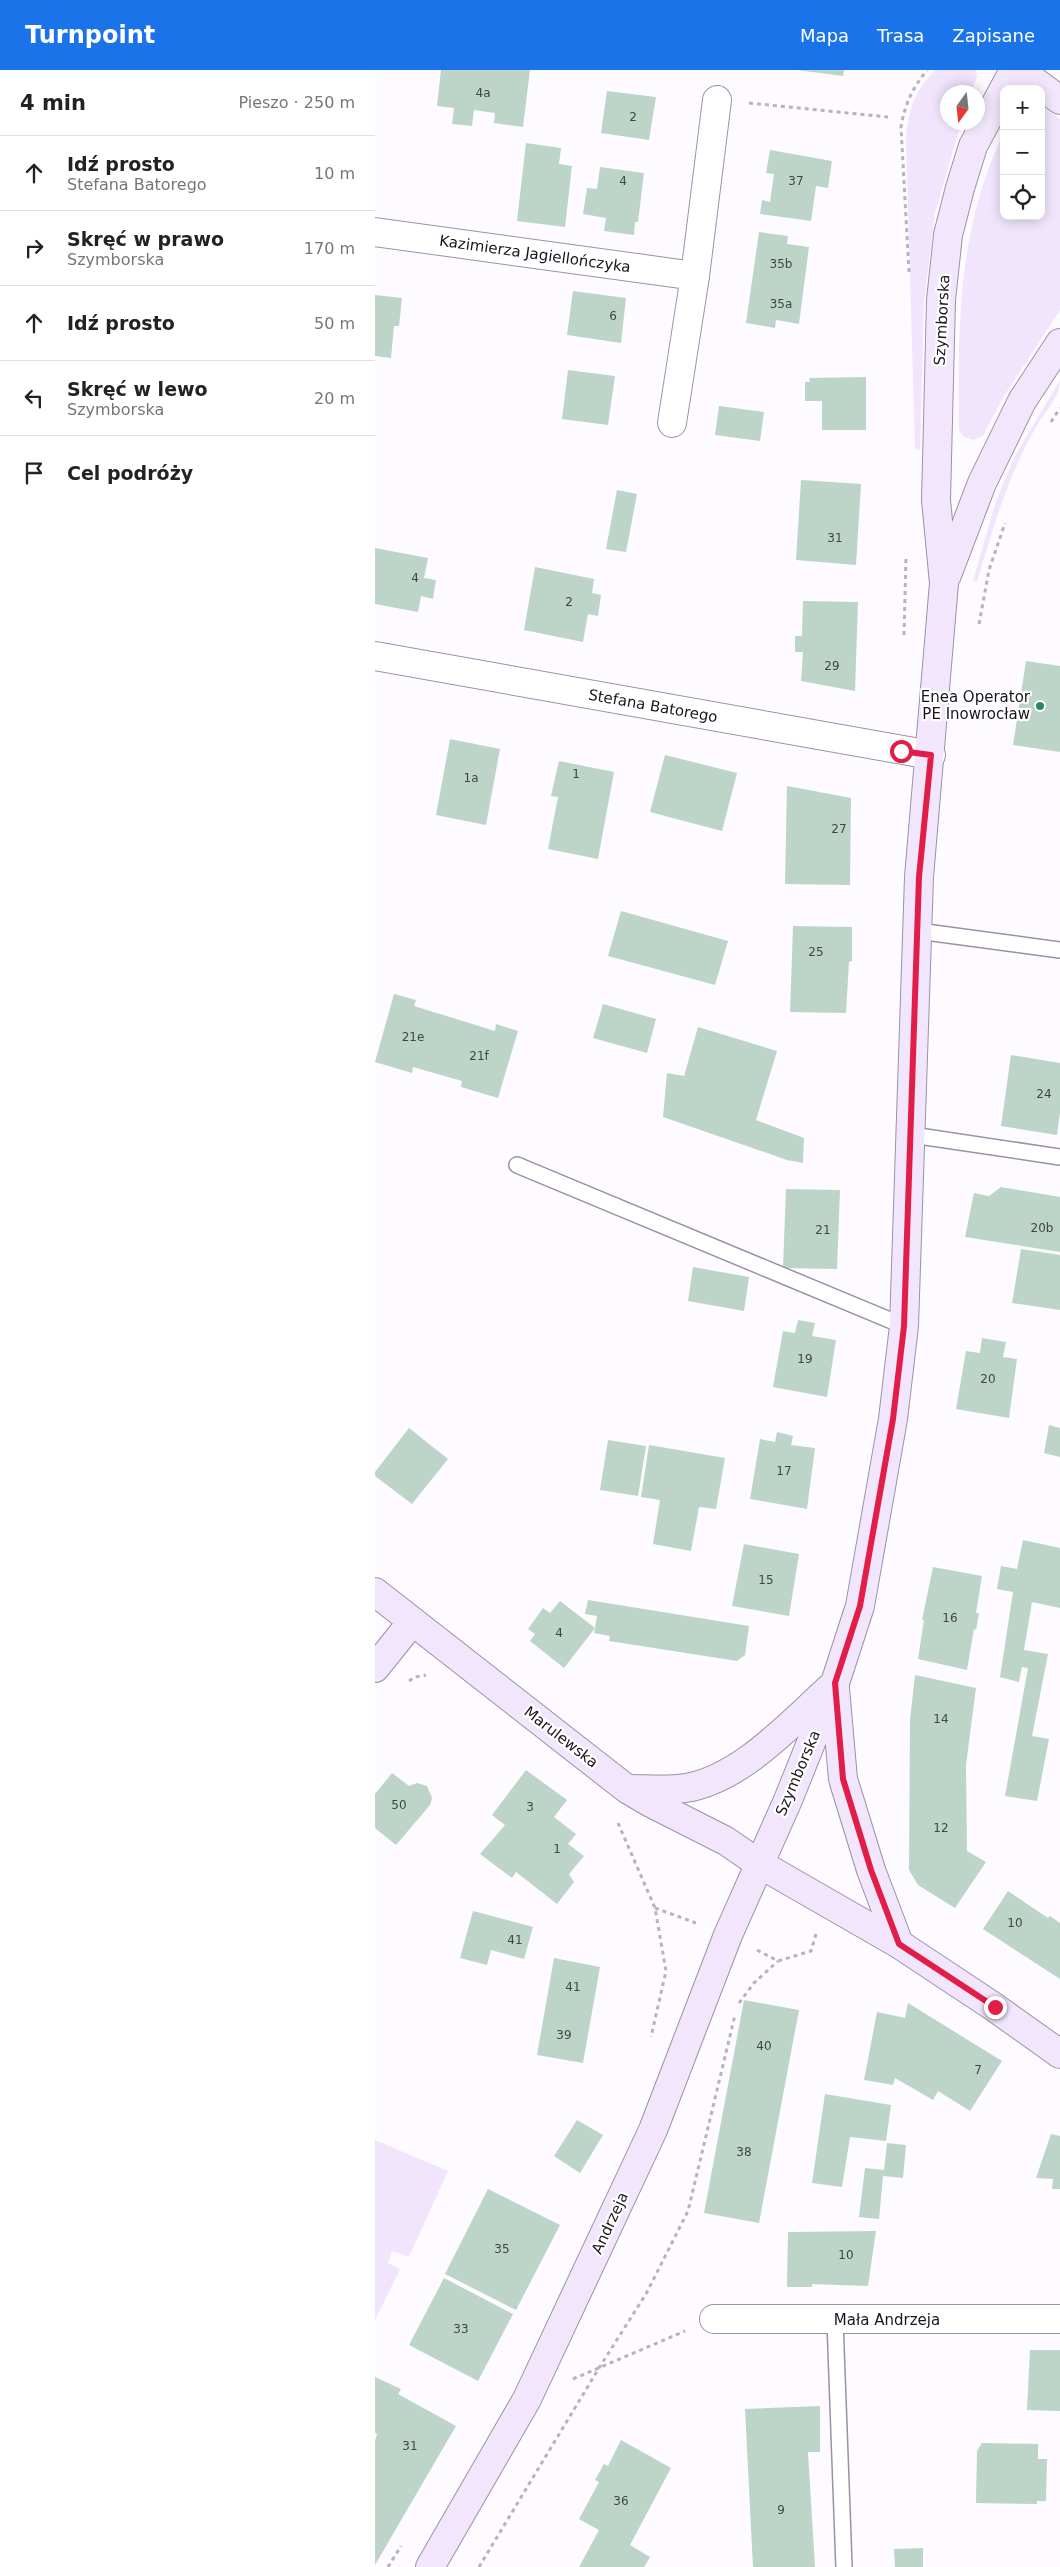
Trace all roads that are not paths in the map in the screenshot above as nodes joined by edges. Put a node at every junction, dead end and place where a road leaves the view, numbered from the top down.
1 (1013, 70) edge
2 (1019, 70) edge
3 (717, 100) road end
4 (1060, 100) edge
5 (375, 232) edge
6 (695, 276) junction
7 (1060, 343) edge
8 (672, 423) dead end
9 (944, 583) junction
10 (375, 656) edge
11 (931, 755) junction
12 (918, 931) junction
13 (1060, 950) edge
14 (912, 1135) junction
15 (1060, 1157) edge
16 (517, 1165) dead end
17 (904, 1326) junction
18 (375, 1592) edge
19 (412, 1622) junction
20 (375, 1668) edge
21 (835, 1683) junction
22 (627, 1789) junction
23 (758, 1863) junction
24 (899, 1944) junction
25 (1060, 2054) edge
26 (714, 2319) road end
27 (1060, 2319) edge
28 (835, 2320) junction
29 (430, 2567) edge
30 (844, 2567) edge

1 - 9 street, Szymborska
2 - 4 street
3 - 6 street
5 - 6 street, Kazimierza Jagiellończyka
6 - 8 street
7 - 9 street, Szymborska
9 - 11 street, Szymborska
10 - 11 street, Stefana Batorego
11 - 12 street, Szymborska
12 - 13 lane
12 - 14 street, Szymborska
14 - 15 lane
14 - 17 street, Szymborska
16 - 17 lane
17 - 21 street, Szymborska
18 - 19 street, Marulewska
19 - 20 street
19 - 22 street, Marulewska
21 - 22 street
21 - 23 street, Szymborska
21 - 24 street
22 - 23 street, Marulewska
23 - 24 street
23 - 29 street, Andrzeja
24 - 25 street
26 - 28 street, Mała Andrzeja
27 - 28 street, Mała Andrzeja
28 - 30 lane

